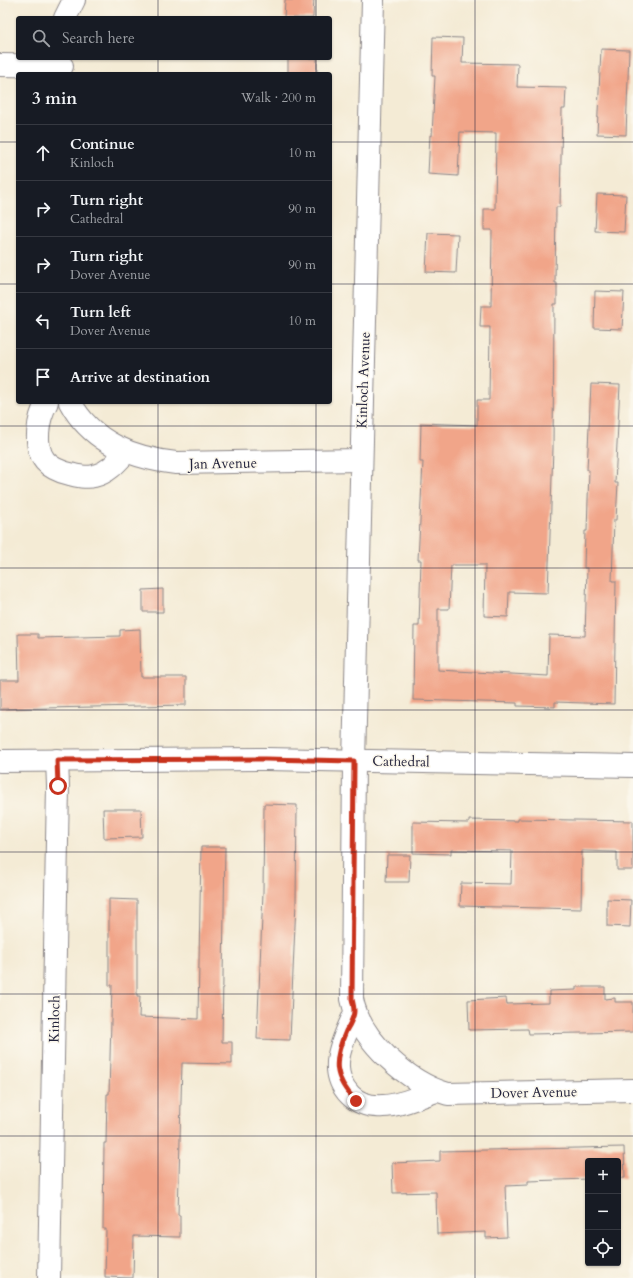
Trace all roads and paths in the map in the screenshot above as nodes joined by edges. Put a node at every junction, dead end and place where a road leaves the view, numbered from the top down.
1 (62, 0) edge
2 (74, 0) edge
3 (373, 0) edge
4 (65, 16) edge
5 (66, 16) edge
6 (0, 65) edge
7 (62, 66) edge
8 (46, 404) edge
9 (71, 404) edge
10 (126, 452) junction
11 (361, 460) junction
12 (57, 760) junction
13 (0, 761) edge
14 (354, 761) junction
15 (633, 766) edge
16 (355, 1013) junction
17 (633, 1090) edge
18 (436, 1091) junction
19 (49, 1278) edge

1 - 4 street
2 - 5 street
3 - 11 street, Kinloch Avenue
6 - 7 street
8 - 10 street
9 - 10 street, Jan Avenue
10 - 11 street, Jan Avenue
11 - 14 street, Kinloch Avenue
12 - 13 street, Cathedral
12 - 14 street, Cathedral
12 - 19 street, Kinloch
14 - 15 street, Cathedral
14 - 16 street, Dover Avenue
16 - 18 street, Dover Avenue
16 - 18 street, Dover Avenue
17 - 18 street, Dover Avenue

